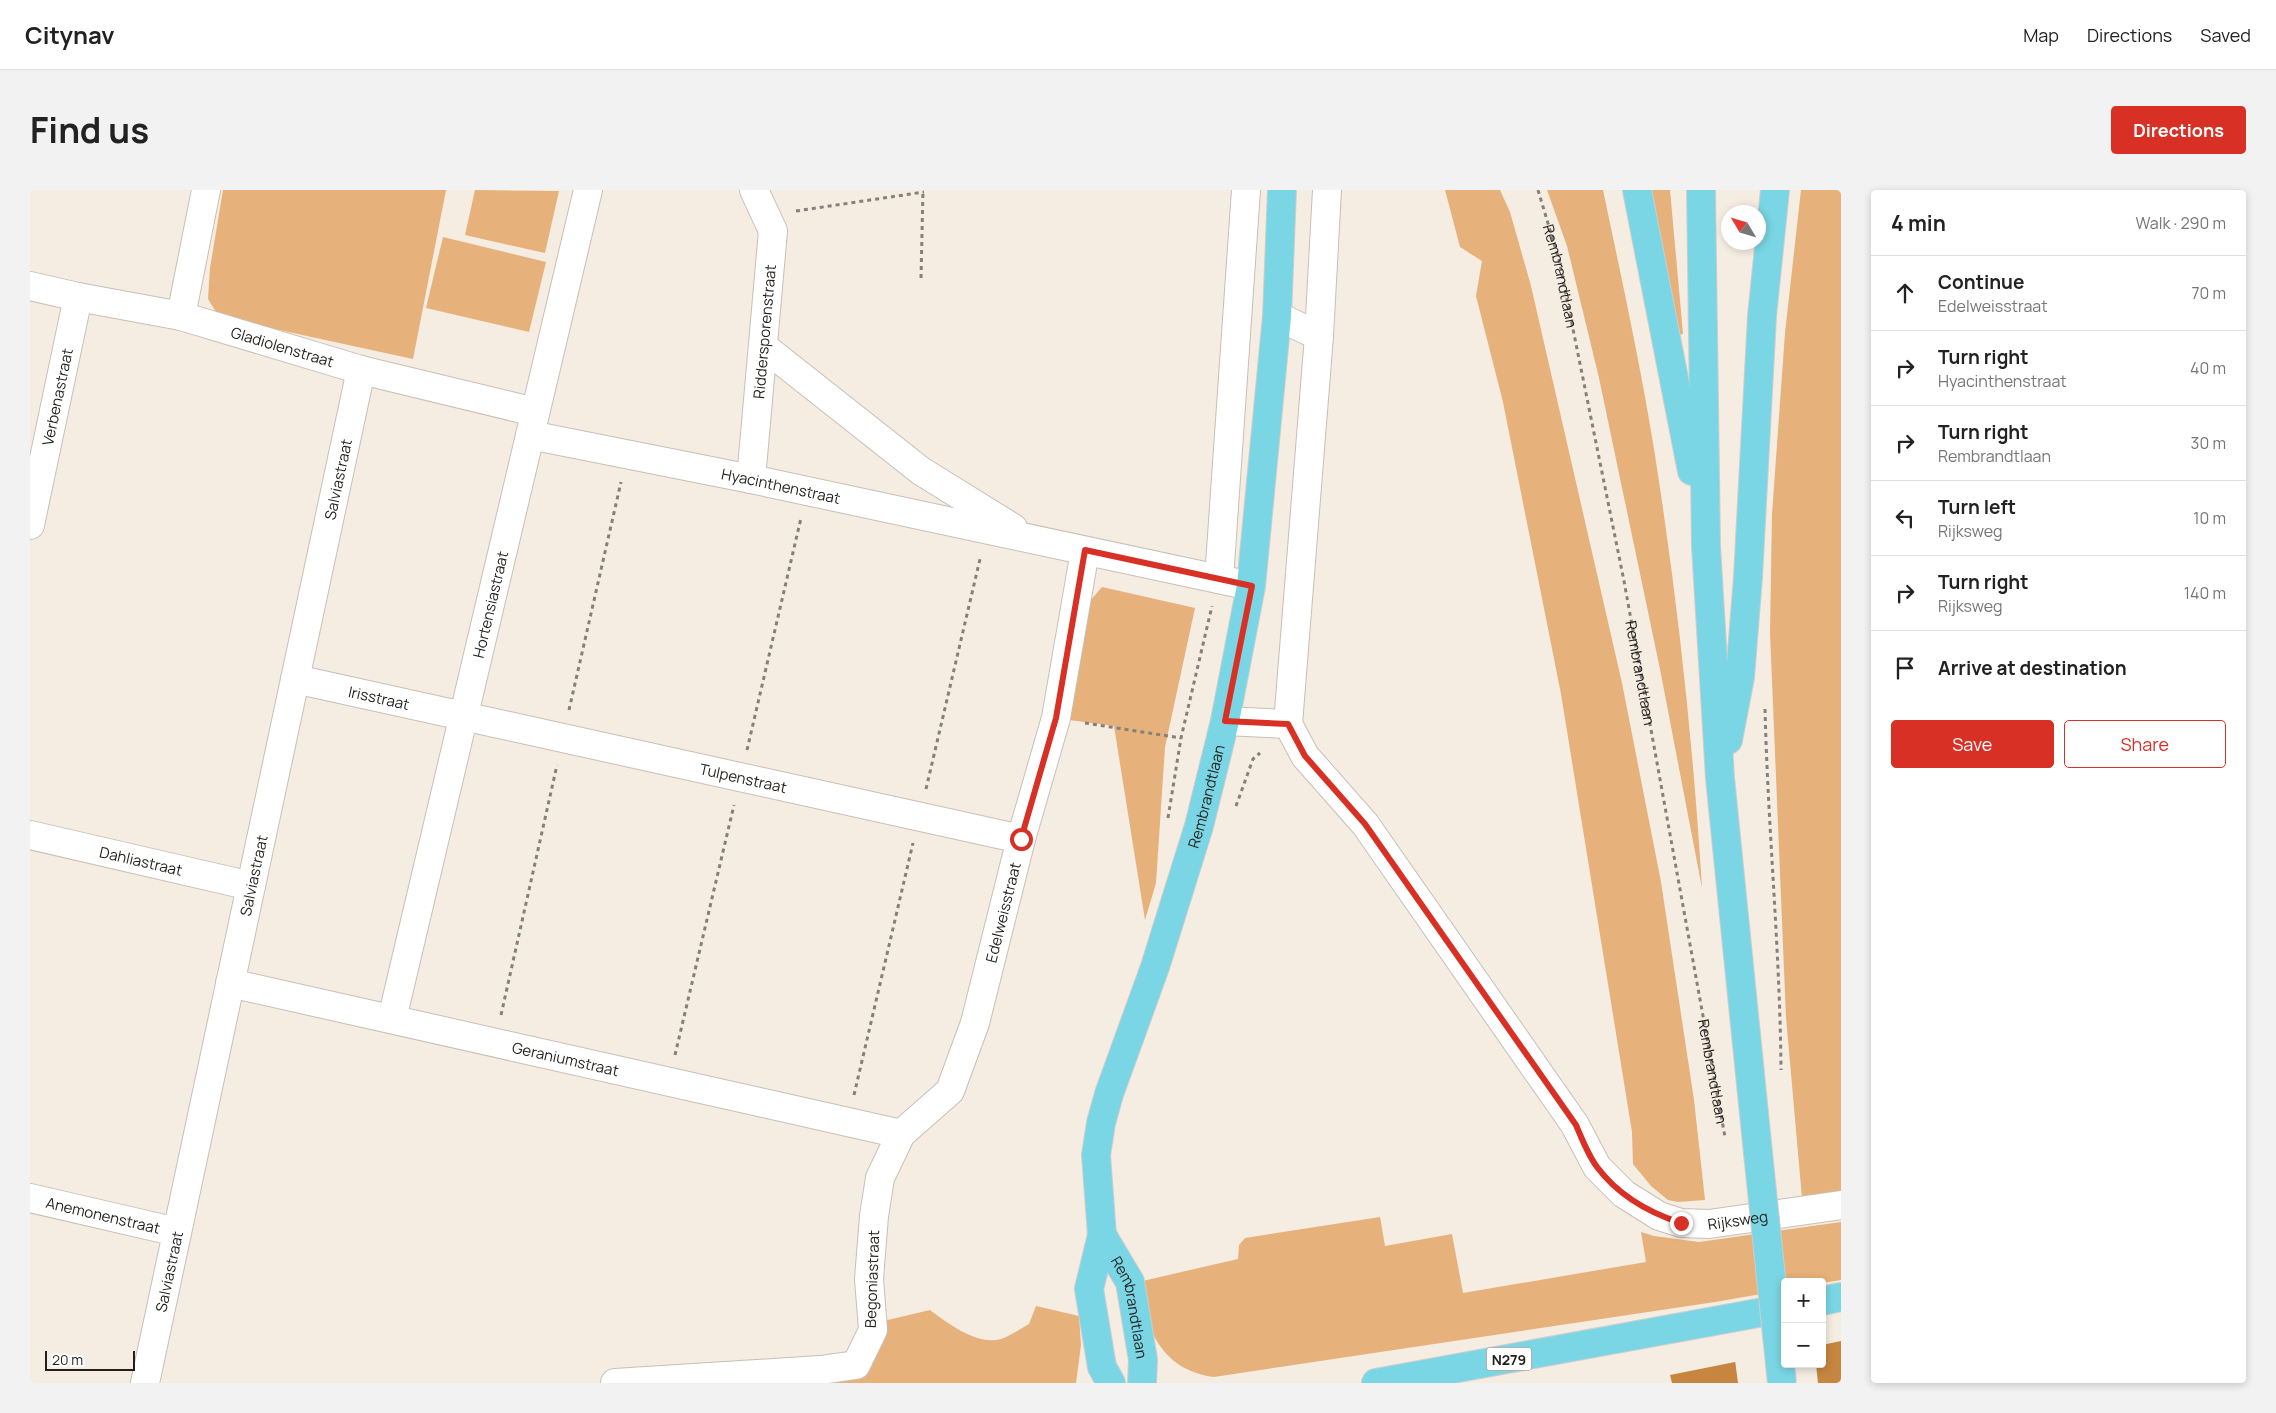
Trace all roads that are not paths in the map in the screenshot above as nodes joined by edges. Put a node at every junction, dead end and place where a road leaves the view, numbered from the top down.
1 (206, 190) edge
2 (588, 190) edge
3 (754, 190) edge
4 (1246, 190) edge
5 (1282, 190) edge
6 (1327, 190) edge
7 (1637, 190) edge
8 (1701, 190) edge
9 (1774, 190) edge
10 (30, 286) edge
11 (78, 297) junction
12 (181, 316) junction
13 (1277, 316) junction
14 (1319, 336) junction
15 (764, 347) junction
16 (361, 370) junction
17 (532, 424) junction
18 (751, 479) junction
19 (30, 525) edge
20 (1031, 539) junction
21 (1706, 546) junction
22 (1085, 550) junction
23 (1218, 579) junction
24 (1252, 586) junction
25 (295, 679) junction
26 (464, 715) junction
27 (1225, 721) junction
28 (1288, 724) junction
29 (1720, 778) junction
30 (30, 835) edge
31 (1021, 839) junction
32 (251, 886) junction
33 (230, 983) junction
34 (392, 1019) junction
35 (901, 1134) junction
36 (30, 1198) edge
37 (1841, 1204) edge
38 (177, 1232) junction
39 (1102, 1235) junction
40 (1841, 1297) edge
41 (1826, 1300) edge
42 (1781, 1309) edge
43 (145, 1383) edge
44 (615, 1383) edge
45 (1111, 1383) edge
46 (1142, 1383) edge
47 (1376, 1383) edge
48 (1782, 1383) edge

1 - 12 street
2 - 17 street, Hortensiastraat
3 - 15 street, Riddersporenstraat
4 - 23 street
5 - 13 main road, Rembrandtlaan
6 - 14 street
7 - 21 main road
8 - 21 main road
9 - 29 main road
10 - 11 street, Gladiolenstraat
11 - 12 street, Gladiolenstraat
11 - 19 street, Verbenastraat
12 - 16 street, Gladiolenstraat
13 - 14 street
13 - 24 main road, Rembrandtlaan
14 - 28 street
15 - 18 street, Riddersporenstraat
15 - 20 street, Hyacinthenstraat
16 - 17 street, Gladiolenstraat
16 - 25 street, Salviastraat
17 - 18 street, Hyacinthenstraat
17 - 26 street, Hortensiastraat
18 - 20 street, Hyacinthenstraat
20 - 22 street, Hyacinthenstraat
21 - 29 main road
22 - 23 street, Hyacinthenstraat
22 - 31 street, Edelweisstraat
23 - 24 street, Hyacinthenstraat
24 - 27 main road, Rembrandtlaan
25 - 26 street, Irisstraat
25 - 32 street, Salviastraat
26 - 31 street, Tulpenstraat
26 - 34 street, Hortensiastraat
27 - 28 street
27 - 39 main road, Rembrandtlaan
28 - 37 street, Rijksweg
29 - 48 main road, bridge
30 - 32 street, Dahliastraat
31 - 35 street, Edelweisstraat
32 - 33 street, Salviastraat
33 - 34 street, Geraniumstraat
33 - 38 street, Salviastraat
34 - 35 street, Geraniumstraat
35 - 44 street, Begoniastraat
36 - 38 street, Anemonenstraat
38 - 43 street, Salviastraat
39 - 45 main road, Rembrandtlaan
39 - 46 main road, Rembrandtlaan
40 - 41 main road
42 - 47 main road, N279

